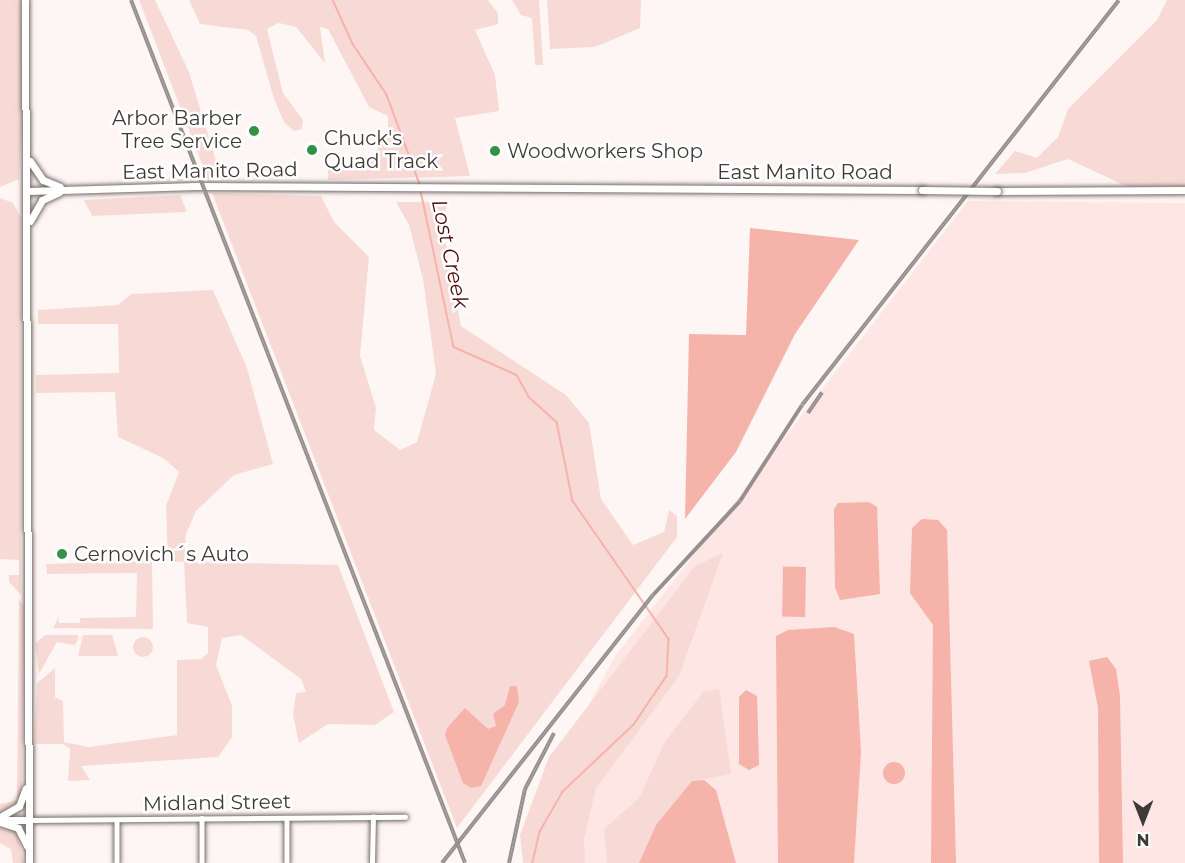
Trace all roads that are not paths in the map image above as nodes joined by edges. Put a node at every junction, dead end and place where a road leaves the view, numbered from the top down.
1 (26, 0) edge
2 (27, 149) junction
3 (69, 190) junction
4 (1185, 190) edge
5 (28, 191) junction
6 (28, 226) junction
7 (29, 762) junction
8 (373, 817) junction
9 (405, 817) dead end
10 (202, 818) junction
11 (287, 818) junction
12 (0, 820) edge
13 (30, 820) junction
14 (117, 820) junction
15 (30, 853) junction
16 (29, 863) edge
17 (117, 863) edge
18 (202, 863) edge
19 (287, 863) edge
20 (372, 863) edge

1 - 2 street
2 - 3 street
2 - 5 street
3 - 4 street, East Manito Road, bridge
3 - 5 street, East Manito Road
3 - 6 street
5 - 6 street
6 - 7 street
7 - 12 street
7 - 13 street
8 - 9 street, Midland Street
8 - 11 street, Midland Street
8 - 20 street
10 - 11 street, Midland Street
10 - 14 street, Midland Street
10 - 18 street
11 - 19 street
12 - 13 street
12 - 15 street
13 - 14 street, Midland Street
13 - 15 street
14 - 17 street
15 - 16 street

